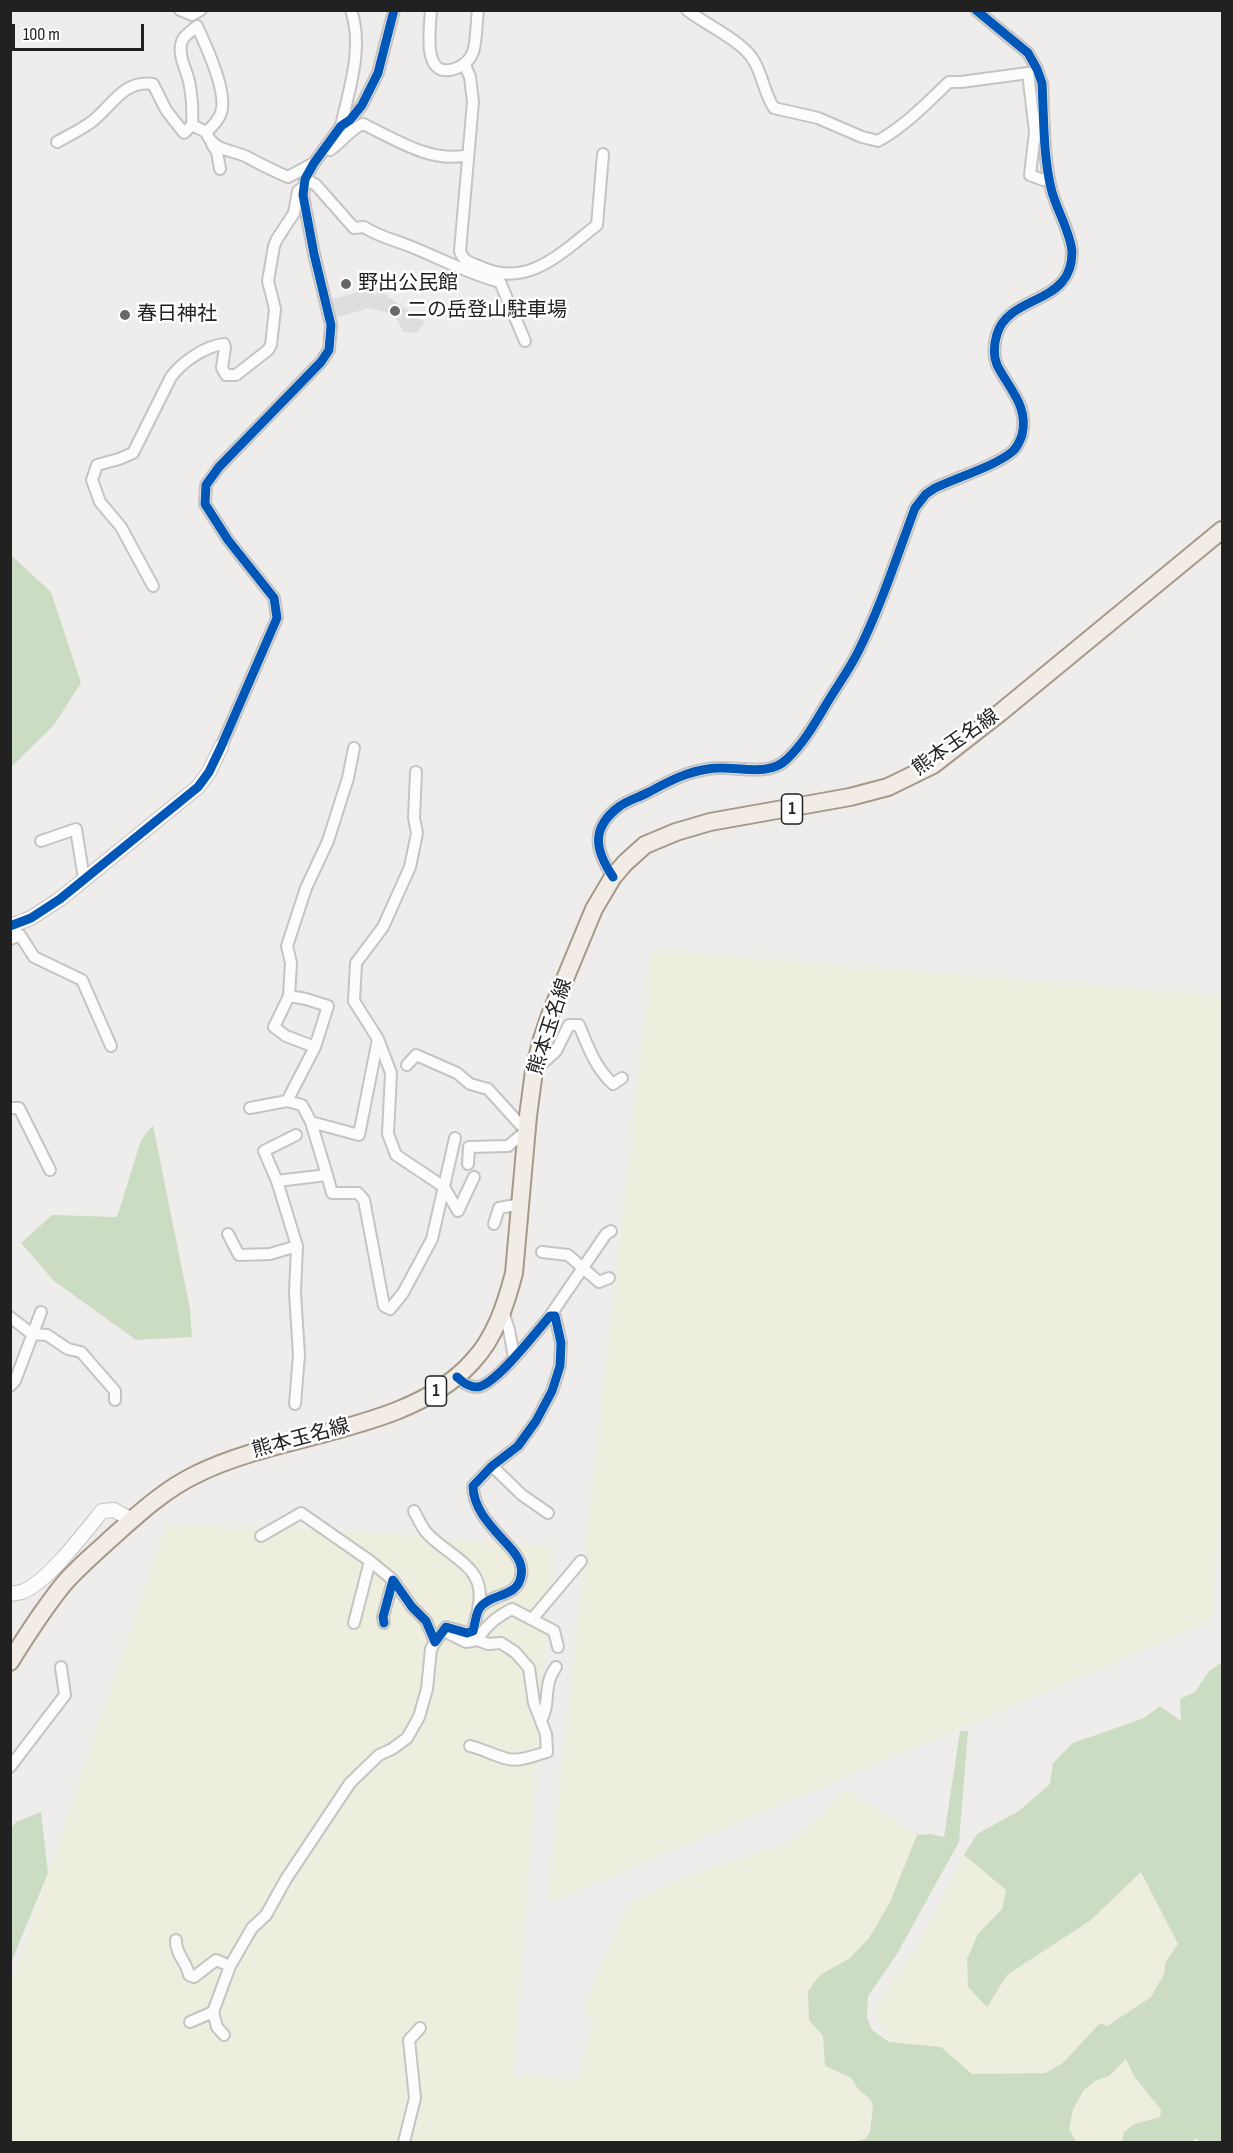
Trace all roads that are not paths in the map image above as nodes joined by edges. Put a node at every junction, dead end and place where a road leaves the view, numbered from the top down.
1 (180, 10) edge
2 (201, 10) edge
3 (351, 10) edge
4 (394, 10) edge
5 (431, 10) edge
6 (478, 10) edge
7 (687, 10) edge
8 (976, 10) edge
9 (465, 65) junction
10 (192, 124) junction
11 (341, 126) junction
12 (207, 135) junction
13 (57, 142) dead end
14 (325, 148) junction
15 (603, 154) dead end
16 (468, 155) junction
17 (314, 163) junction
18 (220, 169) dead end
19 (1049, 178) junction
20 (305, 182) junction
21 (525, 341) dead end
22 (1222, 530) edge
23 (153, 586) dead end
24 (221, 747) joint
25 (354, 748) dead end
26 (416, 772) dead end
27 (41, 841) dead end
28 (613, 877) junction
29 (84, 879) junction
30 (10, 926) edge
31 (10, 939) edge
32 (289, 996) junction
33 (378, 1039) junction
34 (111, 1046) dead end
35 (315, 1047) junction
36 (407, 1065) dead end
37 (534, 1071) junction
38 (622, 1078) dead end
39 (287, 1101) junction
40 (10, 1108) edge
41 (250, 1108) dead end
42 (311, 1122) junction
43 (526, 1131) junction
44 (296, 1135) dead end
45 (455, 1138) dead end
46 (468, 1164) dead end
47 (50, 1170) dead end
48 (327, 1175) junction
49 (474, 1177) dead end
50 (277, 1182) junction
51 (444, 1187) junction
52 (521, 1204) junction
53 (494, 1224) dead end
54 (611, 1231) dead end
55 (228, 1234) dead end
56 (297, 1246) junction
57 (542, 1252) dead end
58 (582, 1267) junction
59 (609, 1278) dead end
60 (502, 1311) junction
61 (41, 1312) dead end
62 (550, 1316) junction
63 (10, 1317) edge
64 (32, 1334) junction
65 (514, 1357) junction
66 (457, 1377) junction
67 (10, 1386) edge
68 (115, 1400) dead end
69 (295, 1404) dead end
70 (492, 1466) junction
71 (414, 1511) dead end
72 (548, 1513) dead end
73 (132, 1520) junction
74 (261, 1536) dead end
75 (581, 1561) dead end
76 (370, 1562) junction
77 (393, 1580) junction
78 (10, 1594) edge
79 (478, 1610) junction
80 (532, 1618) junction
81 (354, 1623) dead end
82 (384, 1623) dead end
83 (443, 1633) junction
84 (477, 1640) junction
85 (435, 1642) junction
86 (558, 1647) dead end
87 (10, 1662) edge
88 (61, 1667) dead end
89 (556, 1667) dead end
90 (541, 1720) junction
91 (470, 1746) dead end
92 (10, 1767) edge
93 (176, 1940) dead end
94 (230, 1966) junction
95 (213, 2012) junction
96 (190, 2022) dead end
97 (420, 2028) dead end
98 (224, 2035) dead end
99 (404, 2142) edge

1 - 2 street
3 - 11 street
4 - 11 street
5 - 9 street
6 - 9 street
7 - 19 street
8 - 19 street
9 - 16 street
10 - 12 street
10 - 12 street
10 - 13 street
11 - 14 street
12 - 17 street
12 - 18 street
14 - 16 street
14 - 17 street
15 - 16 street
17 - 20 street
19 - 28 street
20 - 21 street
20 - 23 street
20 - 24 street
22 - 28 main road, 熊本玉名線 / 1
24 - 29 street
25 - 32 street
26 - 33 street
27 - 29 street
28 - 37 main road, 熊本玉名線 / 1
29 - 30 street
31 - 34 street
32 - 35 street
32 - 35 street
33 - 42 street
33 - 51 street
35 - 39 street
36 - 43 street
37 - 38 street
37 - 43 main road, 熊本玉名線 / 1
39 - 41 street
39 - 42 street
40 - 47 street
42 - 48 street
43 - 46 street
43 - 52 main road, 熊本玉名線 / 1
44 - 50 street
45 - 51 street
48 - 50 street
48 - 51 street
49 - 51 street
50 - 56 street
52 - 53 street
52 - 60 main road, 熊本玉名線 / 1
54 - 58 street
55 - 56 street
56 - 69 street
57 - 58 street
58 - 59 street
58 - 62 street
60 - 65 street
60 - 66 main road, 熊本玉名線 / 1
61 - 64 street
62 - 65 street
62 - 70 street
63 - 64 street
64 - 67 street
64 - 68 street
65 - 66 street
66 - 73 main road, 熊本玉名線 / 1
70 - 72 street
70 - 79 street
71 - 79 street
73 - 78 street
73 - 87 main road, 熊本玉名線 / 1
74 - 76 street
75 - 80 street
76 - 77 street
76 - 81 street
77 - 82 street
77 - 85 street
79 - 83 street
80 - 84 street
80 - 86 street
83 - 84 street
83 - 85 street
84 - 90 street
85 - 94 street
88 - 92 street
89 - 90 street
90 - 91 street
93 - 94 street
94 - 95 street
95 - 96 street
95 - 98 street
97 - 99 street

